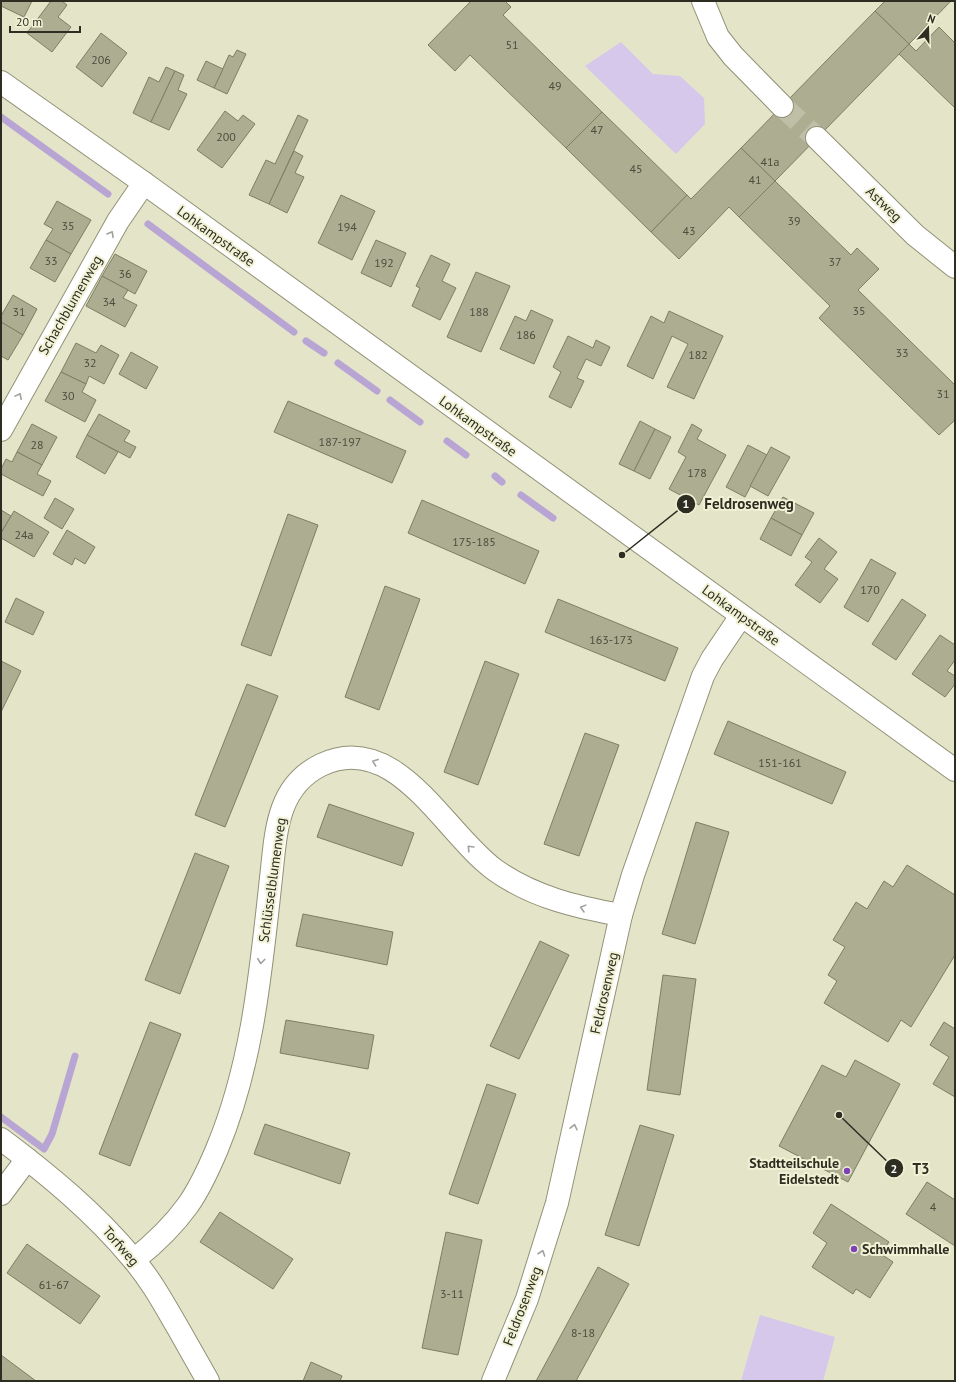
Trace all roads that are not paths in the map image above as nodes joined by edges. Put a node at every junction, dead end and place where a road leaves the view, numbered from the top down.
1 (703, 1) edge
2 (1, 82) edge
3 (782, 106) tunnel mouth
4 (816, 138) tunnel mouth
5 (144, 183) junction
6 (955, 266) edge
7 (1, 430) edge
8 (741, 616) junction
9 (955, 770) edge
10 (621, 916) junction
11 (1, 1139) edge
12 (27, 1159) junction
13 (1, 1194) edge
14 (134, 1260) junction
15 (208, 1381) edge
16 (493, 1381) edge

1 - 3 street
2 - 5 street, Lohkampstraße
4 - 6 street, Astweg
7 -> 5 street, Schachblumenweg
5 - 8 street, Lohkampstraße
8 - 9 street, Lohkampstraße
8 - 10 street, Feldrosenweg
10 -> 14 street, Schlüsselblumenweg
16 -> 10 street, Feldrosenweg
11 - 12 street, Torfweg
12 - 13 street
12 - 14 street, Torfweg
14 - 15 street, Torfweg

